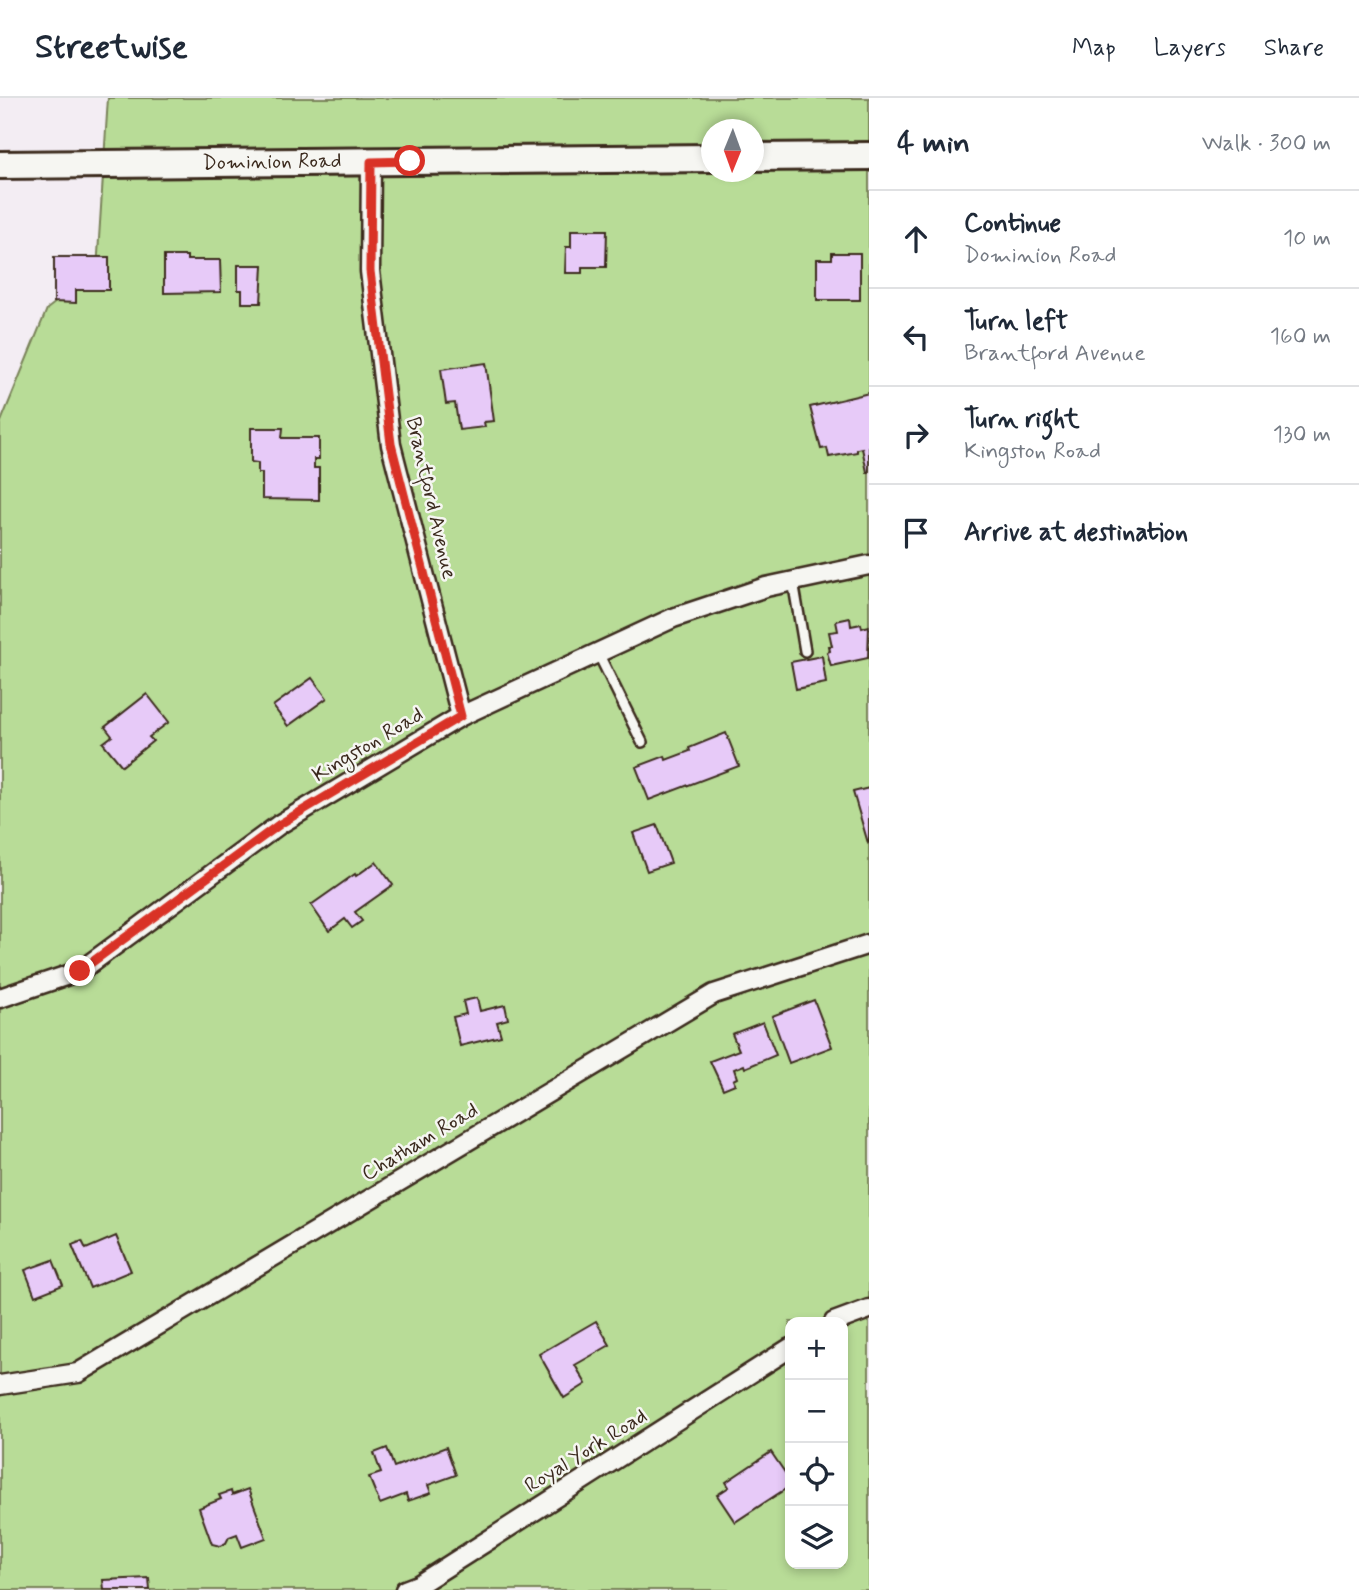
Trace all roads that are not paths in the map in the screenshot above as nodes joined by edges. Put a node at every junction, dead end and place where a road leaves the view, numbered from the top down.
1 (869, 156) edge
2 (764, 157) edge
3 (701, 158) edge
4 (371, 162) junction
5 (0, 165) edge
6 (869, 565) edge
7 (793, 581) junction
8 (805, 652) dead end
9 (598, 653) junction
10 (461, 716) junction
11 (642, 742) dead end
12 (869, 944) edge
13 (0, 998) edge
14 (869, 1309) edge
15 (847, 1317) edge
16 (785, 1351) edge
17 (0, 1385) edge
18 (405, 1590) edge

1 - 2 main road
3 - 4 main road, Dominion Road
4 - 5 main road, Dominion Road
4 - 10 street, Brantford Avenue
6 - 7 street, Kingston Road
7 - 8 lane
7 - 9 street, Kingston Road
9 - 10 street, Kingston Road
9 - 11 lane
10 - 13 street, Kingston Road
12 - 17 street, Chatham Road
14 - 15 street
16 - 18 street, Royal York Road

